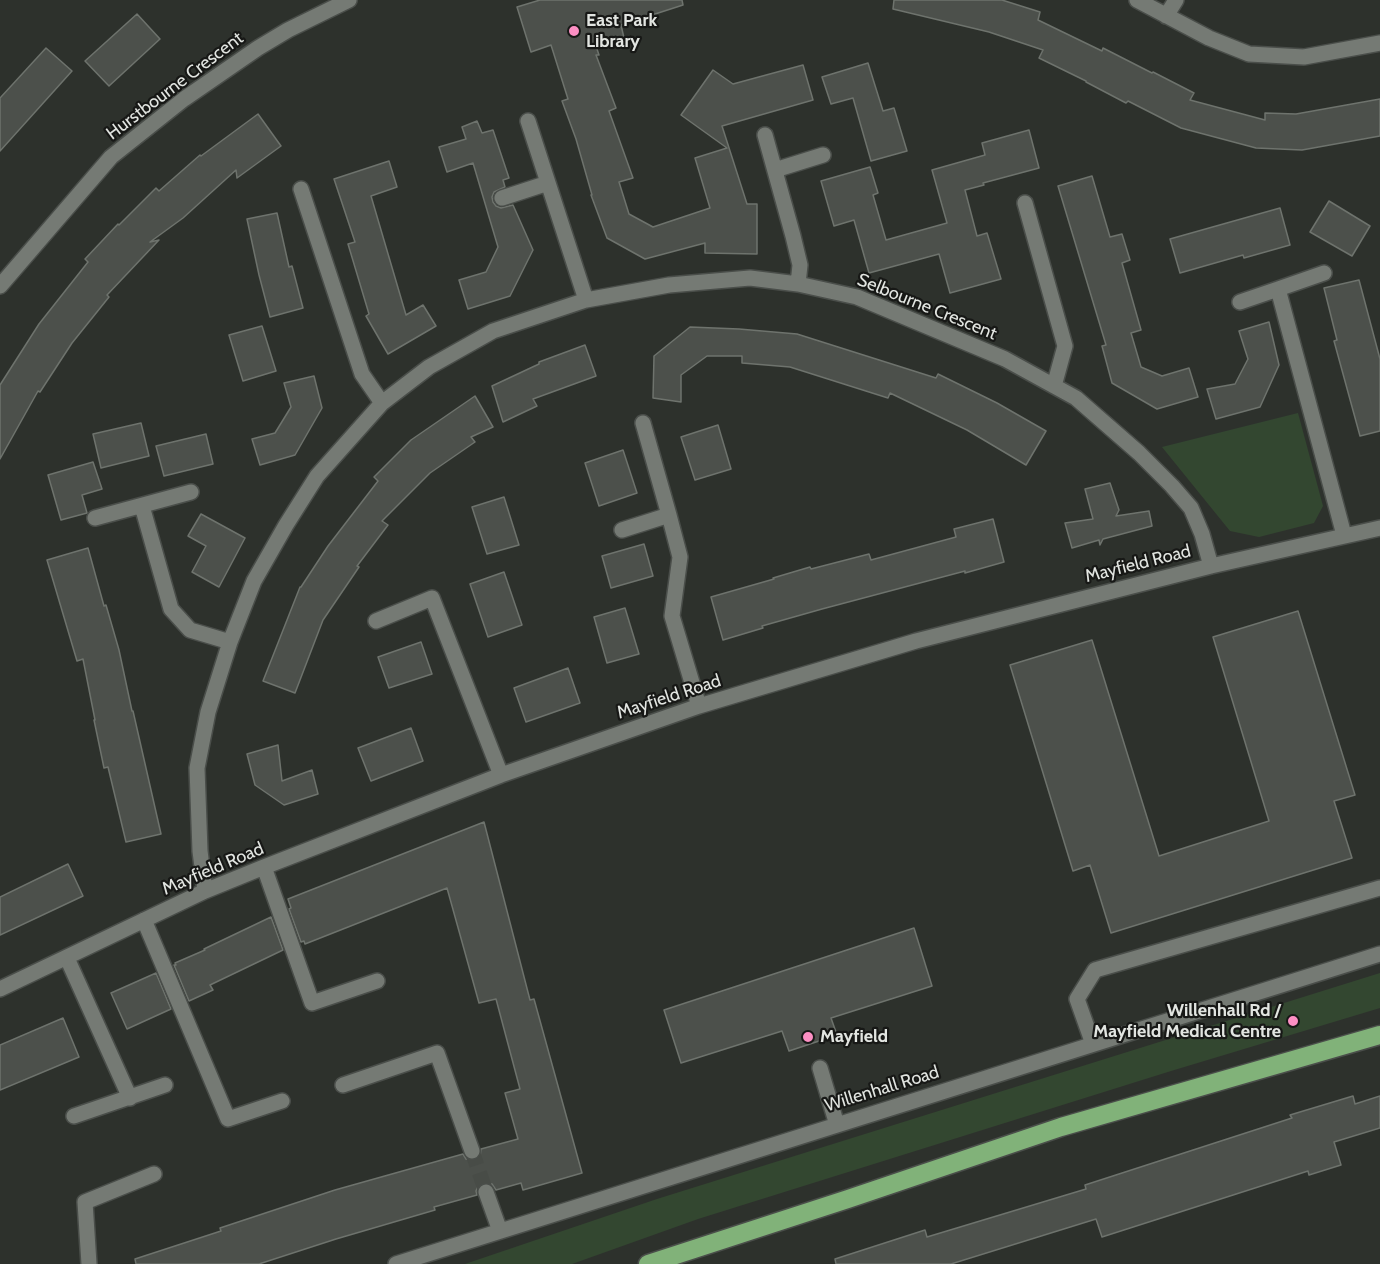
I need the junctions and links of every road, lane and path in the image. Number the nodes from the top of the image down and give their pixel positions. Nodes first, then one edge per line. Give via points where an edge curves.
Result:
1 (349, 0) edge
2 (1137, 0) edge
3 (1176, 0) edge
4 (1166, 16) junction
5 (1380, 43) edge
6 (528, 121) dead end
7 (765, 135) dead end
8 (823, 155) dead end
9 (775, 170) junction
10 (548, 183) junction
11 (301, 189) dead end
12 (502, 198) dead end
13 (1025, 203) dead end
14 (1323, 273) dead end
15 (798, 284) junction
16 (0, 286) edge
17 (1278, 289) junction
18 (586, 300) junction
19 (1240, 302) dead end
20 (1054, 386) junction
21 (382, 403) junction
22 (643, 423) dead end
23 (191, 492) dead end
24 (142, 506) junction
25 (669, 515) junction
26 (95, 518) dead end
27 (1380, 528) edge
28 (622, 530) dead end
29 (1344, 535) junction
30 (1211, 566) junction
31 (376, 621) dead end
32 (230, 642) junction
33 (699, 706) junction
34 (501, 775) junction
35 (264, 867) junction
36 (1380, 888) edge
37 (205, 891) junction
38 (144, 920) junction
39 (1380, 954) edge
40 (67, 958) junction
41 (377, 981) dead end
42 (0, 989) edge
43 (1380, 1035) edge
44 (1093, 1044) junction
45 (820, 1068) dead end
46 (343, 1084) dead end
47 (165, 1085) dead end
48 (130, 1098) junction
49 (282, 1101) dead end
50 (74, 1116) dead end
51 (837, 1125) junction
52 (472, 1151) tunnel mouth
53 (154, 1174) dead end
54 (486, 1192) tunnel mouth
55 (500, 1231) junction
56 (89, 1264) edge
57 (396, 1264) edge
58 (648, 1264) edge

1 - 16 street, Hurstbourne Crescent via 258,48 184,99 111,158
2 - 4 street
3 - 4 street
4 - 5 street via 1249,54 1304,57
6 - 10 street
7 - 9 street
8 - 9 street
9 - 15 street via 800,265
10 - 12 street
10 - 18 street
11 - 21 street via 362,374
13 - 20 street via 1065,346
14 - 17 street
15 - 18 street, Selbourne Crescent via 750,278 669,285
15 - 20 street, Selbourne Crescent via 857,297 1005,359
17 - 19 street
17 - 29 street
18 - 21 street, Selbourne Crescent via 493,331 429,367
20 - 30 street, Selbourne Crescent via 1076,398 1172,486 1191,508
21 - 32 street, Selbourne Crescent via 317,476 254,581
22 - 25 street
23 - 24 street
24 - 26 street
24 - 32 street via 171,609 190,630
25 - 28 street
25 - 33 street via 680,557 672,616
27 - 29 street, Mayfield Road
29 - 30 street, Mayfield Road
30 - 33 street, Mayfield Road via 916,641
31 - 34 street via 432,598
32 - 37 street, Selbourne Crescent via 208,712 197,768
33 - 34 street, Mayfield Road
34 - 35 street, Mayfield Road
35 - 37 street, Mayfield Road
35 - 41 street via 312,1003
36 - 44 street via 1095,970 1077,999
37 - 38 street, Mayfield Road
38 - 40 street, Mayfield Road
38 - 49 street via 228,1119
39 - 44 street, Willenhall Road
40 - 42 street, Mayfield Road
40 - 48 street
43 - 58 highway via 1061,1127
44 - 51 street, Willenhall Road
45 - 51 street
46 - 52 street via 437,1053
47 - 48 street
48 - 50 street
51 - 55 street, Willenhall Road
53 - 56 street via 85,1202
54 - 55 street
55 - 57 street, Willenhall Road

